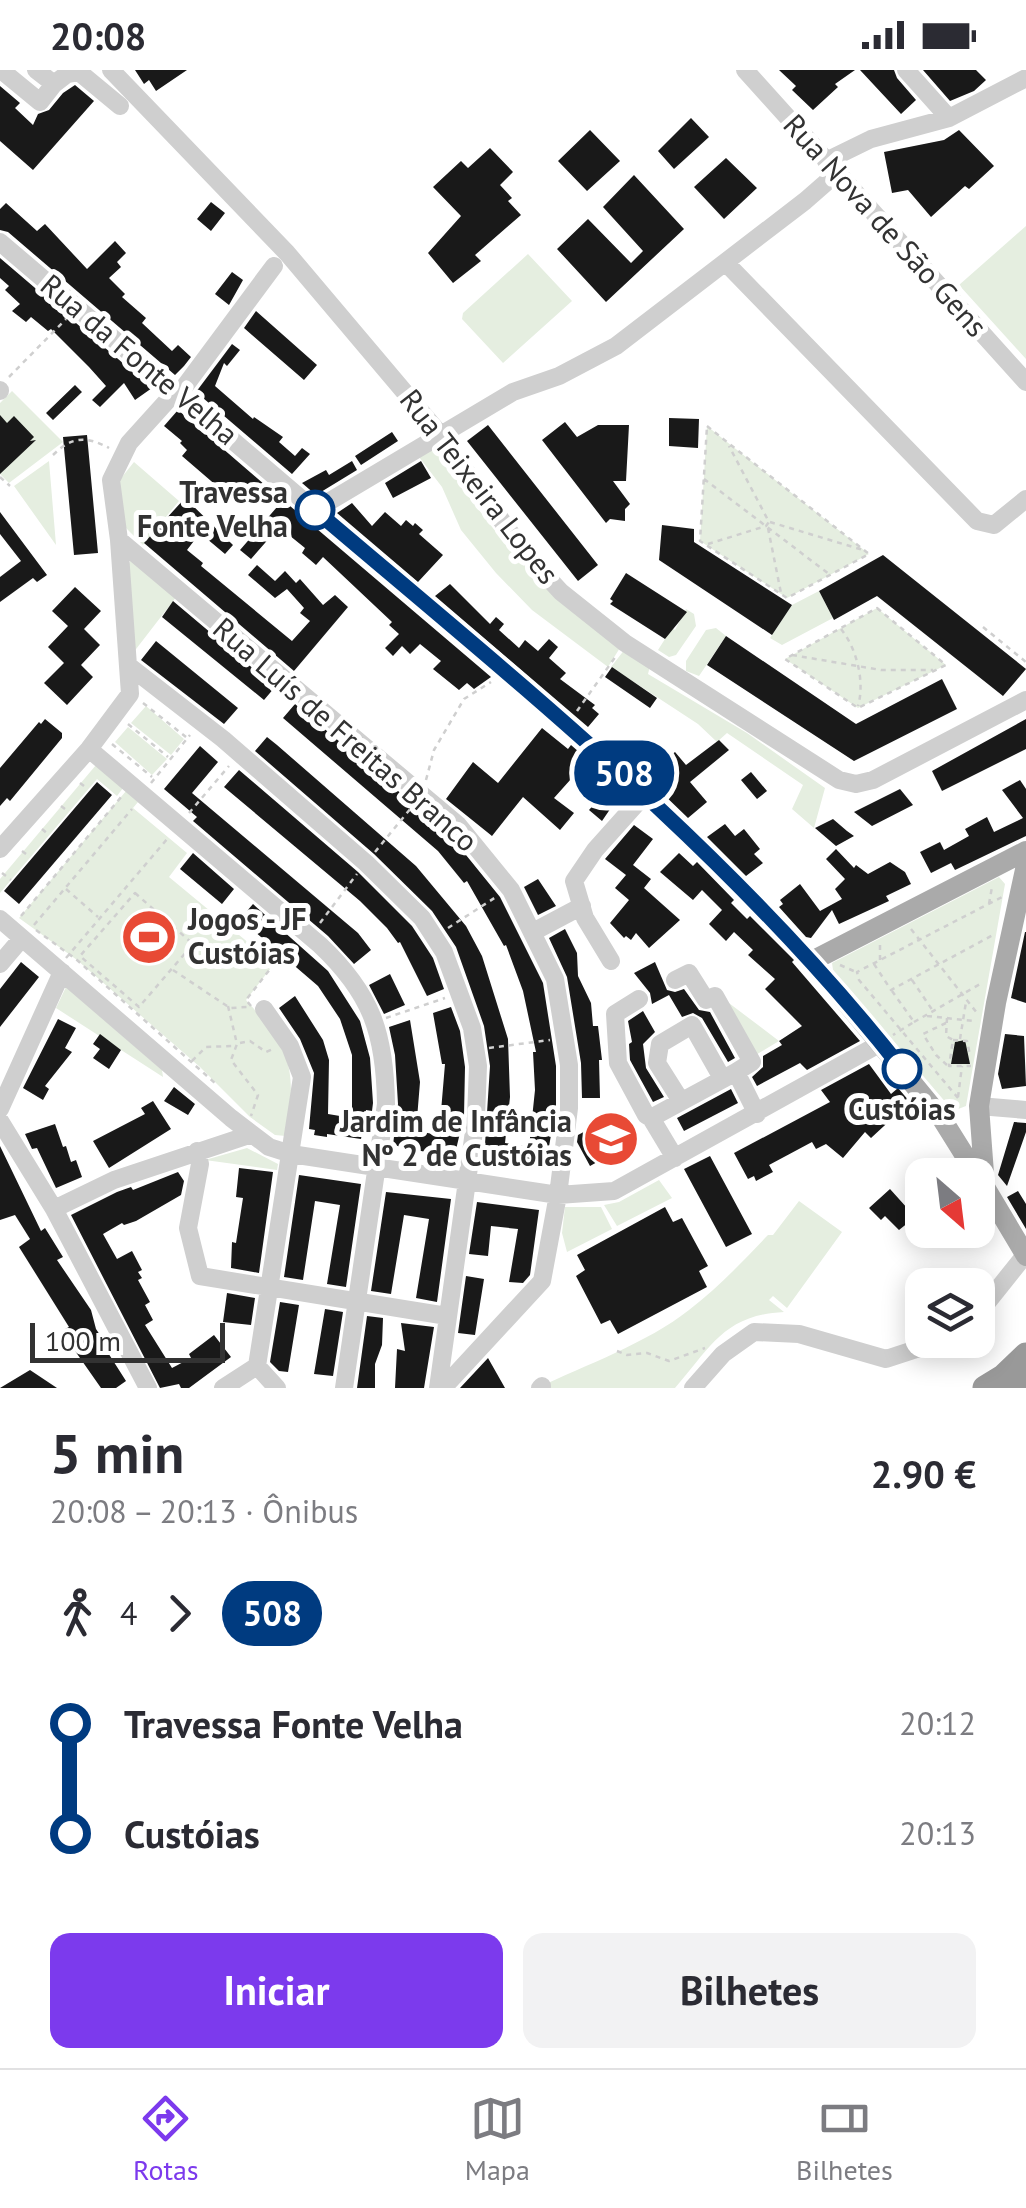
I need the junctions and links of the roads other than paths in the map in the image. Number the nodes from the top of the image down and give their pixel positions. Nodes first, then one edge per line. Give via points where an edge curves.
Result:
1 (1, 70) edge
2 (36, 70) edge
3 (111, 70) edge
4 (745, 70) edge
5 (906, 70) edge
6 (1026, 78) edge
7 (54, 84) junction
8 (120, 106) dead end
9 (949, 118) junction
10 (832, 167) junction
11 (0, 242) edge
12 (726, 263) junction
13 (274, 266) dead end
14 (1026, 382) edge
15 (178, 392) junction
16 (439, 434) junction
17 (1026, 498) edge
18 (315, 510) junction
19 (119, 540) junction
20 (129, 666) junction
21 (1026, 700) edge
22 (88, 749) junction
23 (646, 793) junction
24 (0, 849) edge
25 (1026, 851) edge
26 (1004, 862) junction
27 (1025, 869) edge
28 (582, 906) junction
29 (0, 918) edge
30 (533, 932) junction
31 (22, 938) junction
32 (611, 961) dead end
33 (822, 962) junction
34 (0, 964) edge
35 (62, 972) junction
36 (675, 980) dead end
37 (639, 999) dead end
38 (258, 1007) road end
39 (886, 1040) junction
40 (729, 1075) junction
41 (680, 1101) junction
42 (979, 1106) junction
43 (0, 1109) edge
44 (1026, 1110) edge
45 (757, 1114) junction
46 (651, 1118) junction
47 (942, 1120) junction
48 (0, 1121) edge
49 (253, 1125) junction
50 (197, 1151) junction
51 (291, 1154) junction
52 (675, 1158) junction
53 (966, 1158) edge
54 (980, 1158) edge
55 (378, 1168) junction
56 (467, 1182) junction
57 (558, 1195) junction
58 (995, 1204) edge
59 (54, 1209) junction
60 (1026, 1256) edge
61 (268, 1288) junction
62 (995, 1293) edge
63 (358, 1302) junction
64 (447, 1316) junction
65 (905, 1354) edge
66 (1026, 1354) edge
67 (256, 1366) junction
68 (1026, 1380) edge
69 (148, 1388) edge
70 (223, 1388) edge
71 (277, 1388) edge
72 (344, 1388) edge
73 (441, 1388) edge
74 (693, 1388) edge
75 (985, 1388) edge
76 (1018, 1388) edge

1 - 7 street via 40,102
2 - 7 street
3 - 16 street, Rua Teixeira Lopes via 287,252
4 - 10 street, Rua Nova de São Gens
5 - 9 street
6 - 9 street
7 - 8 street via 79,72
9 - 10 street via 871,139
10 - 12 street
10 - 14 street, Rua Nova de São Gens
11 - 15 street, Rua da Fonte Velha
12 - 16 street via 615,346
12 - 17 street via 977,521 994,525
13 - 15 street
15 - 18 street, Rua da Fonte Velha
15 - 19 street via 128,444 111,480
16 - 18 street
16 - 21 street, Rua Teixeira Lopes via 561,592 626,642 839,780 873,780
18 - 23 street, Rua da Fonte Velha
19 - 20 street
19 - 30 street, Rua Luís de Freitas Branco via 458,825 509,888
20 - 22 street via 130,694
20 - 56 street via 240,753 422,918 444,952 476,1049
22 - 24 street
22 - 55 street via 175,832 347,970 376,1022 386,1074
23 - 28 street via 574,881
23 - 33 street, Rua da Fonte Velha
25 - 26 main road
26 - 27 main road
26 - 33 main road
27 - 42 main road
28 - 30 street
28 - 32 street
29 - 31 street
30 - 57 street, Rua Luís de Freitas Branco via 555,979 567,1040 569,1108
31 - 34 street
31 - 35 street
33 - 39 main road
35 - 43 street
35 - 49 street
36 - 40 street via 689,973 706,1000 714,996 752,1062
37 - 46 street via 615,1014 618,1063
38 - 51 street via 290,1046 302,1077
39 - 45 street
39 - 47 main road
40 - 41 street
40 - 41 street via 692,1025 660,1044 658,1063
40 - 45 street
41 - 46 street
42 - 44 street
42 - 47 main road via 963,1124
42 - 54 main road
45 - 52 street
46 - 52 street
47 - 53 main road
48 - 59 street
49 - 50 street
49 - 51 street via 269,1147
50 - 59 street
50 - 61 street via 188,1228 200,1276
51 - 55 street
51 - 61 street
52 - 57 street via 614,1191
55 - 56 street
55 - 63 street
56 - 57 street
56 - 64 street
57 - 73 street, Rua Luís de Freitas Branco via 542,1281
58 - 60 main road
59 - 69 street
60 - 62 street
61 - 63 street
61 - 67 street
63 - 64 street
63 - 72 street
64 - 73 street
65 - 74 street via 886,1359 799,1334 754,1332
66 - 75 highway
67 - 70 street
67 - 71 street
68 - 76 highway

